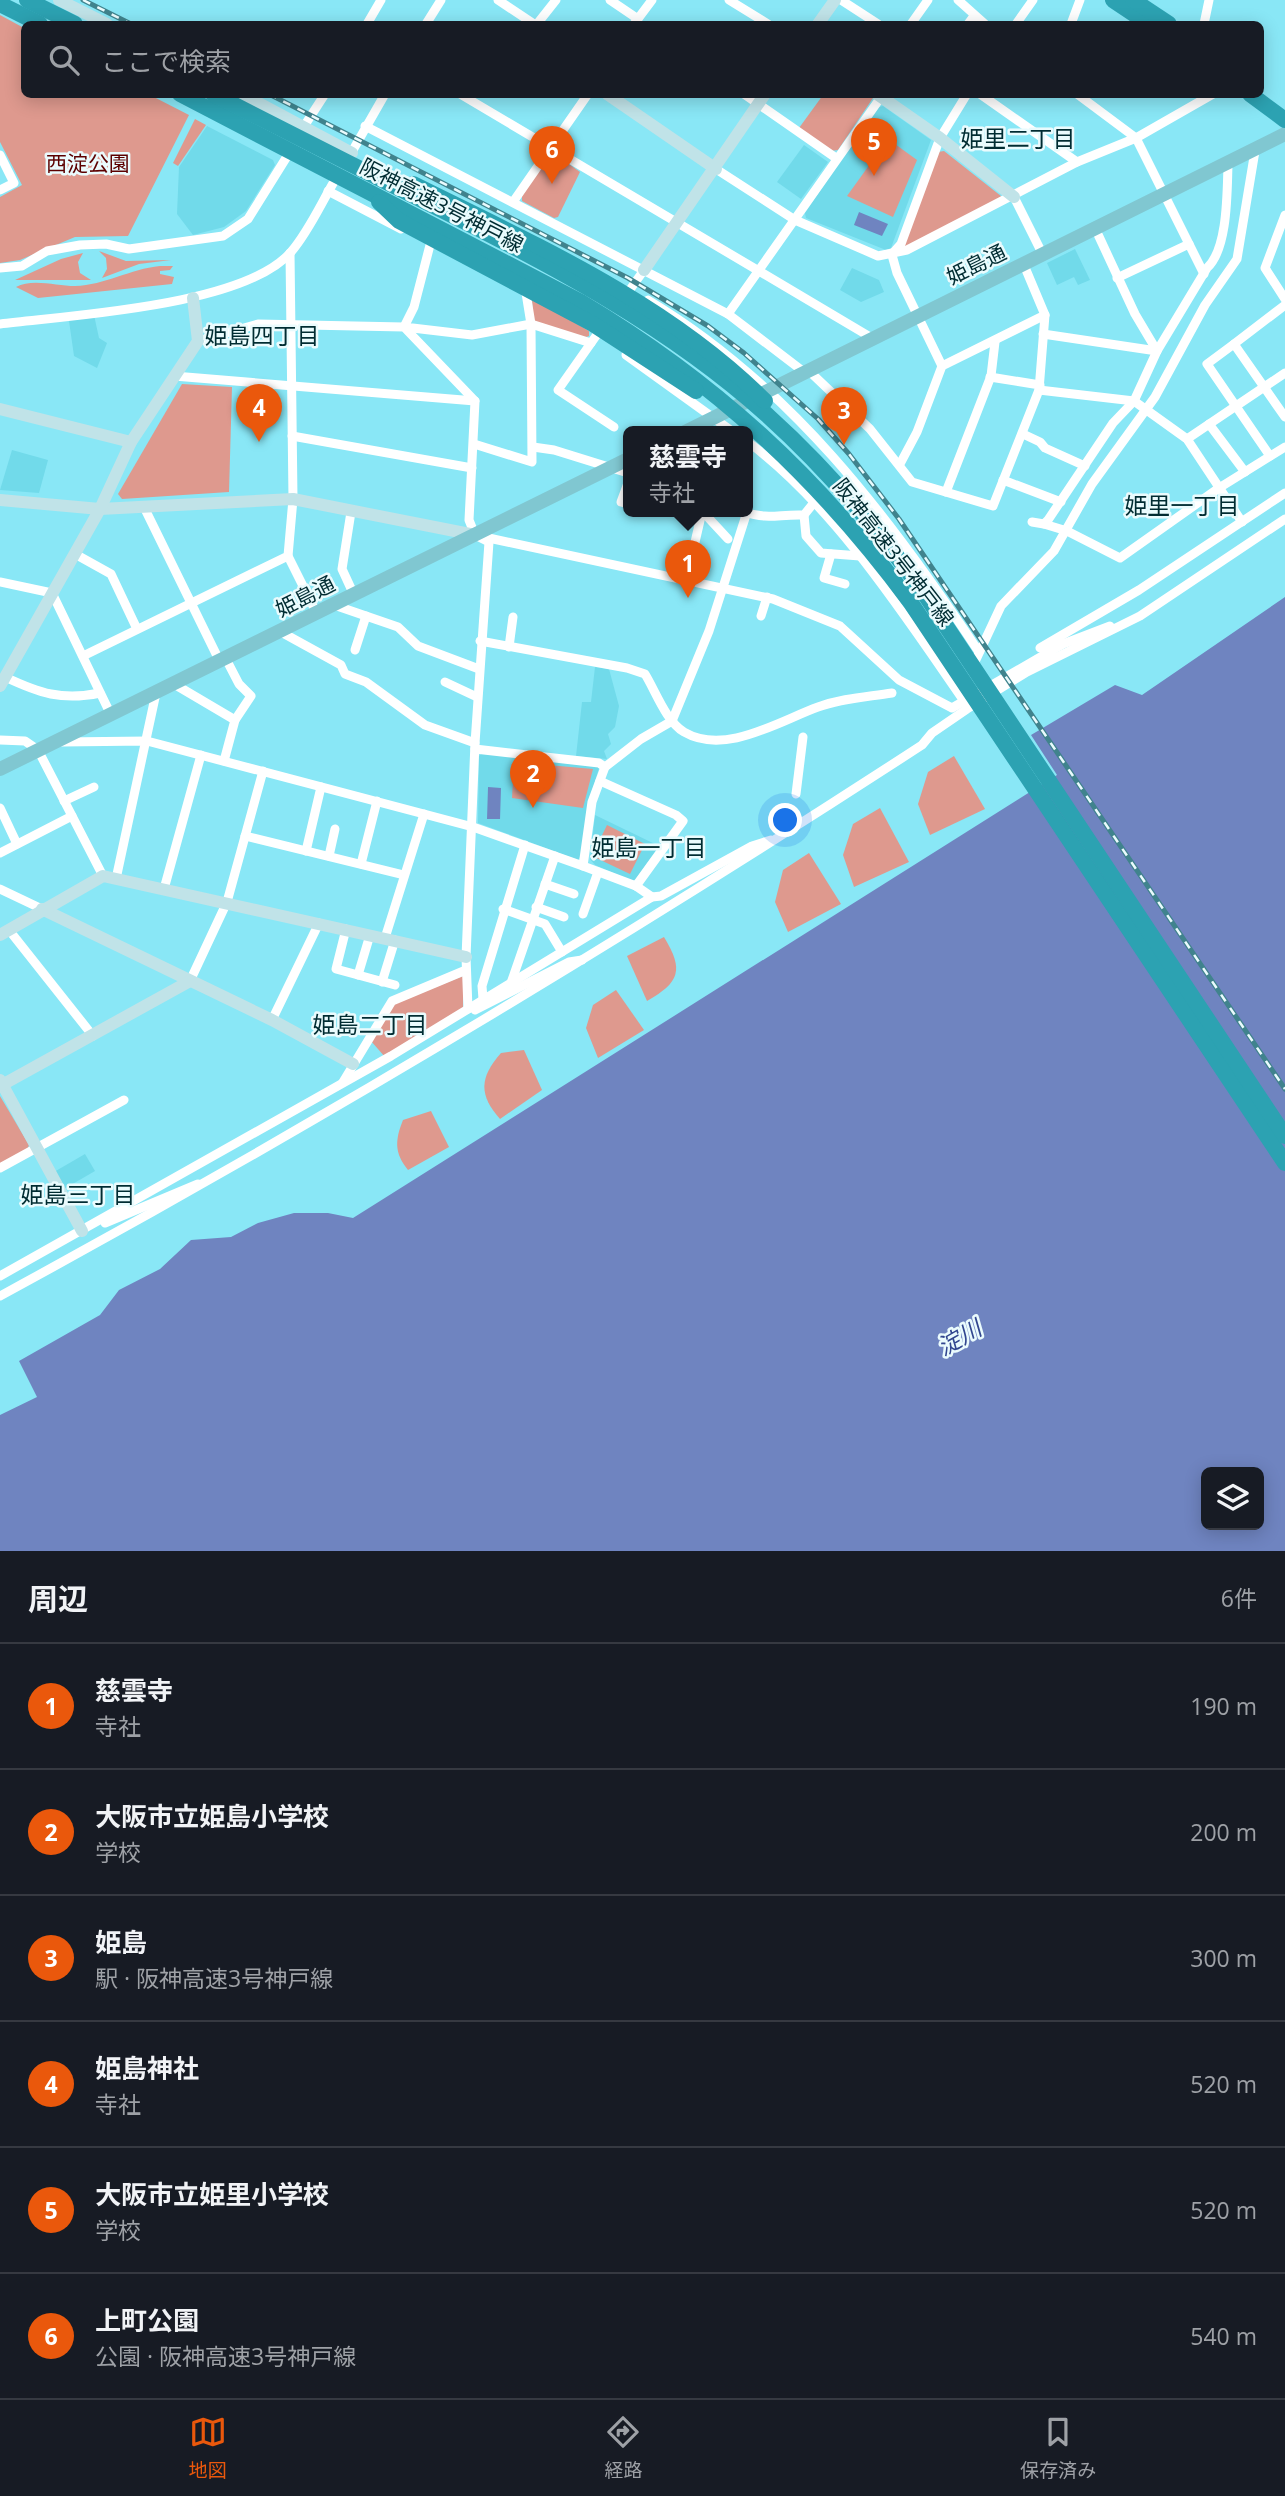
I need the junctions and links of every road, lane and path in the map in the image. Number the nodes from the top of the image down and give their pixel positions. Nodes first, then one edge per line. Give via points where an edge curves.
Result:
1 (26, 0) edge
2 (59, 0) edge
3 (380, 0) edge
4 (441, 0) edge
5 (498, 0) edge
6 (556, 0) edge
7 (610, 0) edge
8 (652, 0) edge
9 (729, 0) edge
10 (835, 0) edge
11 (841, 0) edge
12 (928, 0) edge
13 (958, 0) edge
14 (1034, 0) edge
15 (1080, 0) edge
16 (1113, 0) edge
17 (1133, 0) edge
18 (1209, 0) edge
19 (0, 4) edge
20 (974, 16) junction
21 (34, 21) edge
22 (69, 21) edge
23 (101, 21) edge
24 (369, 21) edge
25 (428, 21) edge
26 (530, 21) edge
27 (538, 21) edge
28 (635, 21) edge
29 (637, 21) edge
30 (760, 21) edge
31 (820, 21) edge
32 (873, 21) edge
33 (913, 21) edge
34 (970, 21) edge
35 (981, 21) edge
36 (1018, 21) edge
37 (1072, 21) edge
38 (1144, 21) edge
39 (1164, 21) edge
40 (1205, 21) edge
41 (1264, 91) edge
42 (188, 98) edge
43 (221, 98) edge
44 (249, 98) edge
45 (323, 98) edge
46 (382, 98) edge
47 (467, 98) edge
48 (585, 98) edge
49 (613, 98) edge
50 (878, 98) edge
51 (882, 98) edge
52 (965, 98) edge
53 (986, 98) edge
54 (1082, 98) edge
55 (1206, 98) edge
56 (1255, 98) edge
57 (762, 100) edge
58 (1285, 106) edge
59 (1285, 120) edge
60 (365, 126) junction
61 (306, 129) junction
62 (1285, 134) edge
63 (940, 138) junction
64 (1136, 138) junction
65 (550, 146) junction
66 (1255, 151) junction
67 (349, 152) junction
68 (0, 155) edge
69 (836, 158) junction
70 (1077, 162) junction
71 (1228, 164) junction
72 (716, 169) junction
73 (0, 190) edge
74 (328, 191) junction
75 (1165, 194) junction
76 (1014, 197) junction
77 (513, 202) junction
78 (1285, 215) edge
79 (795, 220) junction
80 (678, 222) junction
81 (1095, 228) junction
82 (1283, 232) edge
83 (1189, 244) junction
84 (430, 245) junction
85 (290, 253) junction
86 (892, 255) junction
87 (1043, 255) junction
88 (1024, 265) junction
89 (0, 268) edge
90 (644, 270) junction
91 (759, 271) junction
92 (1203, 274) junction
93 (1117, 278) junction
94 (630, 289) junction
95 (526, 293) junction
96 (193, 298) junction
97 (1285, 299) edge
98 (1285, 305) edge
99 (728, 314) junction
100 (1045, 315) junction
101 (918, 316) junction
102 (0, 324) edge
103 (531, 324) junction
104 (291, 326) junction
105 (404, 327) junction
106 (1042, 334) junction
107 (872, 338) junction
108 (594, 339) junction
109 (198, 341) junction
110 (995, 341) junction
111 (1234, 344) junction
112 (1157, 351) junction
113 (942, 366) junction
114 (806, 371) junction
115 (1285, 373) edge
116 (174, 376) junction
117 (990, 377) junction
118 (1265, 387) junction
119 (292, 388) junction
120 (1040, 388) junction
121 (770, 389) junction
122 (475, 401) junction
123 (1134, 401) junction
124 (1235, 406) junction
125 (0, 409) edge
126 (1146, 410) junction
127 (1285, 417) edge
128 (714, 418) junction
129 (1209, 424) junction
130 (697, 426) edge
131 (725, 426) edge
132 (744, 426) edge
133 (752, 426) edge
134 (614, 427) dead end
135 (753, 427) edge
136 (753, 432) edge
137 (1023, 434) junction
138 (292, 436) junction
139 (1187, 439) junction
140 (131, 442) junction
141 (474, 444) junction
142 (533, 447) junction
143 (1285, 447) edge
144 (753, 453) edge
145 (1270, 456) junction
146 (791, 460) junction
147 (836, 460) junction
148 (623, 461) edge
149 (900, 464) junction
150 (1085, 466) junction
151 (611, 467) junction
152 (472, 468) junction
153 (623, 471) edge
154 (1245, 472) junction
155 (1003, 480) junction
156 (1219, 488) junction
157 (946, 492) junction
158 (1285, 493) edge
159 (293, 499) junction
160 (0, 500) edge
161 (1061, 502) junction
162 (815, 503) junction
163 (144, 507) junction
164 (100, 509) junction
165 (351, 512) junction
166 (753, 515) edge
167 (804, 515) junction
168 (702, 517) edge
169 (708, 517) edge
170 (745, 517) edge
171 (1285, 519) edge
172 (1032, 522) dead end
173 (1242, 522) junction
174 (1044, 524) junction
175 (1067, 531) junction
176 (475, 535) junction
177 (728, 539) dead end
178 (75, 554) junction
179 (831, 554) junction
180 (896, 554) junction
181 (692, 555) dead end
182 (288, 556) junction
183 (858, 556) junction
184 (917, 558) junction
185 (0, 582) edge
186 (845, 584) dead end
187 (723, 586) junction
188 (52, 593) junction
189 (354, 595) junction
190 (767, 597) junction
191 (191, 602) junction
192 (334, 605) junction
193 (317, 614) junction
194 (366, 616) junction
195 (761, 616) dead end
196 (513, 617) dead end
197 (1140, 617) junction
198 (137, 629) junction
199 (281, 632) junction
200 (480, 641) junction
201 (509, 647) junction
202 (1040, 648) dead end
203 (355, 650) dead end
204 (979, 652) junction
205 (83, 656) junction
206 (223, 660) junction
207 (479, 669) junction
208 (3, 682) edge
209 (445, 682) dead end
210 (174, 684) junction
211 (100, 693) junction
212 (156, 693) junction
213 (892, 693) dead end
214 (477, 697) junction
215 (964, 701) junction
216 (111, 715) junction
217 (235, 720) junction
218 (672, 721) junction
219 (803, 737) dead end
220 (0, 740) edge
221 (147, 741) junction
222 (57, 742) junction
223 (475, 746) junction
224 (38, 750) junction
225 (201, 755) junction
226 (224, 761) junction
227 (605, 767) junction
228 (0, 769) edge
229 (262, 771) junction
230 (600, 781) junction
231 (94, 787) dead end
232 (320, 787) junction
233 (796, 794) dead end
234 (64, 801) junction
235 (377, 801) junction
236 (0, 808) edge
237 (424, 814) junction
238 (72, 817) junction
239 (472, 827) junction
240 (335, 829) dead end
241 (245, 836) junction
242 (779, 838) junction
243 (17, 844) junction
244 (525, 845) junction
245 (306, 851) junction
246 (0, 853) edge
247 (328, 856) junction
248 (555, 856) junction
249 (361, 864) junction
250 (583, 866) junction
251 (598, 872) junction
252 (404, 875) junction
253 (103, 876) junction
254 (116, 879) junction
255 (545, 884) junction
256 (636, 886) junction
257 (0, 889) edge
258 (164, 889) junction
259 (574, 894) dead end
260 (652, 897) junction
261 (227, 902) junction
262 (536, 907) junction
263 (42, 909) junction
264 (503, 909) junction
265 (583, 914) dead end
266 (564, 916) dead end
267 (532, 919) junction
268 (319, 923) junction
269 (346, 929) junction
270 (5, 932) edge
271 (370, 934) junction
272 (390, 939) junction
273 (562, 952) junction
274 (588, 959) junction
275 (466, 964) junction
276 (358, 975) junction
277 (190, 981) junction
278 (382, 982) junction
279 (511, 983) junction
280 (395, 985) dead end
281 (484, 999) junction
282 (468, 1009) junction
283 (272, 1020) junction
284 (93, 1036) junction
285 (353, 1064) junction
286 (1, 1083) edge
287 (342, 1084) junction
288 (124, 1100) dead end
289 (1285, 1136) edge
290 (37, 1148) junction
291 (1285, 1163) edge
292 (0, 1168) edge
293 (210, 1180) junction
294 (82, 1231) junction
295 (0, 1276) edge
296 (0, 1296) edge

1 - 22 highway
2 - 23 street
3 - 24 street
4 - 25 street
5 - 26 street
6 - 27 street
7 - 28 street
8 - 29 street
9 - 30 street
10 - 31 street
11 - 32 street
12 - 33 street
13 - 20 street
14 - 36 street
15 - 37 street
16 - 38 highway
17 - 39 highway
18 - 40 street
19 - 21 highway
20 - 34 street
20 - 35 street
41 - 58 highway
42 - 133 highway, 阪神高速3号神戸線 via 592,308 713,392
43 - 180 highway, 阪神高速3号神戸線 via 550,266 669,339 766,414 835,483
44 - 61 street
45 - 61 street
46 - 60 street
47 - 65 street
48 - 65 street
49 - 72 street
50 - 69 street
51 - 63 street
52 - 63 street
53 - 70 street
54 - 64 street
55 - 64 street
56 - 59 highway
57 - 69 street
57 - 72 street
60 - 67 street
60 - 77 street
61 - 67 street
61 - 89 street via 248,219 223,236 129,249 80,245
62 - 66 main road, 姫島通
63 - 76 street
63 - 86 street via 901,244
64 - 70 street
64 - 75 street
65 - 77 street
65 - 80 street
66 - 71 main road, 姫島通
66 - 126 street via 1237,259 1205,305
67 - 74 street
67 - 132 highway via 363,182 400,221 593,324
67 - 180 highway via 593,275 663,319 741,377 869,515
68 - 73 street via 14,183
69 - 79 street
70 - 76 street
71 - 75 main road, 姫島通
71 - 92 street via 1220,244
72 - 79 street
72 - 80 street
74 - 84 street
74 - 85 street
75 - 81 main road, 姫島通
75 - 83 street
76 - 86 street
76 - 87 street
77 - 90 street
78 - 82 street
79 - 86 street via 878,256
79 - 91 street
80 - 90 street
80 - 91 street
81 - 87 main road, 姫島通
81 - 93 street
82 - 97 street via 1265,268
83 - 92 street
83 - 93 street
84 - 95 street
84 - 105 street
85 - 96 street via 246,282
85 - 104 street
86 - 101 street
87 - 88 main road, 姫島通
88 - 100 street
88 - 101 main road, 姫島通
90 - 94 street
90 - 99 street
91 - 99 street
91 - 107 street
92 - 112 street
93 - 112 street
94 - 108 street
94 - 121 street via 712,342
95 - 103 street
95 - 108 street via 592,328
96 - 102 street
96 - 109 street
98 - 111 street
99 - 114 street
100 - 106 street
100 - 110 street
101 - 107 main road, 姫島通
101 - 113 street
103 - 105 street via 472,335
103 - 108 street
103 - 142 street
104 - 105 street
104 - 109 street via 258,324
104 - 119 street
105 - 122 street
106 - 112 street
106 - 120 street
107 - 114 main road, 姫島通
108 - 128 street
108 - 134 street via 558,390
109 - 116 street
110 - 113 street
110 - 117 street
111 - 118 street
111 - 124 street via 1207,364
112 - 123 street
113 - 149 street
114 - 121 main road, 姫島通
114 - 149 street via 870,429
115 - 118 street
116 - 119 street
116 - 140 street
117 - 120 street
117 - 157 street
118 - 124 street
118 - 127 street
119 - 122 street
119 - 138 street
120 - 123 street
120 - 137 street
121 - 128 main road, 姫島通
121 - 147 street
122 - 141 street
123 - 126 street
123 - 150 street via 1113,423
124 - 129 street
124 - 145 street
125 - 140 street
126 - 139 street
126 - 175 street via 1093,484
128 - 130 main road, 姫島通
128 - 131 street
129 - 139 street
129 - 154 street
135 - 146 highway, 阪神高速3号神戸線
136 - 146 highway
137 - 150 street
137 - 155 street
138 - 152 street
138 - 159 street
139 - 156 street
140 - 164 street
141 - 142 street via 532,462
141 - 152 street
142 - 151 street
143 - 145 street
144 - 162 street
145 - 154 street
146 - 291 highway, 阪神高速3号神戸線 via 852,526 911,603
147 - 162 street
147 - 184 street
148 - 151 main road, 姫島通
149 - 157 street via 912,482
150 - 161 street
151 - 153 street
151 - 176 main road, 姫島通
152 - 176 street via 469,520
154 - 156 street
155 - 157 street via 993,506
155 - 161 street
156 - 173 street
156 - 175 street via 1121,558
158 - 173 street
159 - 163 street
159 - 165 street
159 - 182 street
160 - 164 street
161 - 174 street
162 - 167 street
162 - 183 street
163 - 164 street
163 - 191 street
164 - 178 street
165 - 176 street
165 - 189 street via 342,569
166 - 167 street via 771,520
167 - 179 street via 809,543 821,553
168 - 181 street
169 - 177 street
170 - 187 street
171 - 197 street
172 - 174 street
173 - 202 street
174 - 175 street
175 - 204 street via 1001,606
176 - 187 street
176 - 189 main road, 姫島通
176 - 200 street via 489,542
178 - 188 street
178 - 198 street via 111,574
179 - 183 street
179 - 186 street via 824,578
180 - 289 highway, 阪神高速3号神戸線
182 - 191 street
182 - 193 street
183 - 184 street
183 - 215 street
184 - 204 street
185 - 188 street
187 - 190 street
187 - 218 street via 687,692
188 - 205 street
188 - 208 street
189 - 192 main road, 姫島通
190 - 195 street
190 - 215 street via 839,626 899,680 952,708
191 - 198 street
191 - 206 street
192 - 193 main road, 姫島通
192 - 194 street
193 - 199 main road, 姫島通
194 - 203 street
194 - 207 street via 398,627 418,646
196 - 201 street
197 - 215 street via 1062,644
197 - 242 street via 1027,672 979,701 932,733 922,746
198 - 205 street
199 - 206 main road, 姫島通
199 - 223 street via 341,665 345,674 365,681 425,725
200 - 201 street
200 - 207 street
201 - 218 street via 645,674
204 - 215 street via 966,680
205 - 211 street
206 - 210 main road, 姫島通
206 - 217 street via 251,695
207 - 214 street
208 - 211 street via 43,695
209 - 214 street
210 - 212 main road, 姫島通
210 - 217 street
211 - 216 street
212 - 216 main road, 姫島通
212 - 221 street
213 - 218 street via 853,697 730,738 698,738
214 - 223 street
216 - 222 main road, 姫島通
217 - 226 street
218 - 227 street via 640,738
219 - 233 street
220 - 224 street via 25,741
221 - 222 street
221 - 225 street
221 - 254 street
222 - 224 main road, 姫島通
223 - 227 street
223 - 239 street
224 - 228 main road, 姫島通
224 - 234 street
225 - 226 street
225 - 258 street
226 - 229 street
227 - 230 street
229 - 232 street
229 - 241 street
230 - 250 street via 592,802
230 - 256 street via 683,821
231 - 234 street
232 - 235 street
232 - 245 street
234 - 238 street
235 - 237 street
235 - 249 street
236 - 243 street
237 - 239 street
237 - 252 street
238 - 243 street
238 - 253 street
239 - 244 street
239 - 275 street
240 - 247 street
241 - 245 street
241 - 261 street
242 - 260 street via 752,846
242 - 274 street
243 - 246 street
244 - 248 street
244 - 264 street
245 - 247 street
247 - 249 street
248 - 250 street
248 - 255 street
249 - 252 street
250 - 251 street
251 - 256 street
251 - 265 street
252 - 272 street
253 - 254 street
253 - 263 street
254 - 258 street
255 - 259 street
255 - 262 street
256 - 260 street
257 - 263 street
258 - 261 street
260 - 273 street
261 - 268 street
261 - 277 street
262 - 266 street
262 - 267 street
263 - 270 street
263 - 277 street
264 - 267 street
264 - 281 street via 482,986
267 - 273 street via 545,924
267 - 279 street
268 - 269 street
268 - 283 street
269 - 271 street
269 - 276 street via 336,969
270 - 284 street
271 - 272 street
271 - 276 street
272 - 275 street
272 - 278 street
273 - 279 street
274 - 282 street via 569,962 484,1006
274 - 293 street
275 - 282 street
275 - 285 street via 392,1001
276 - 278 street
277 - 283 street
277 - 284 street
278 - 280 street
279 - 281 street
281 - 282 street
282 - 287 street
283 - 285 street
284 - 286 street
285 - 287 street
286 - 290 street
287 - 294 street
288 - 290 street
290 - 292 street
290 - 294 street
293 - 294 street
293 - 296 street
294 - 295 street

